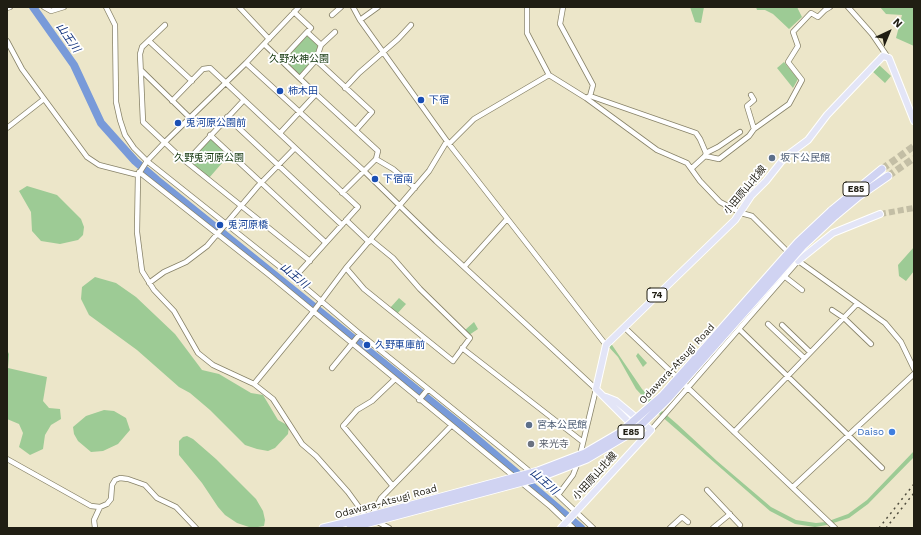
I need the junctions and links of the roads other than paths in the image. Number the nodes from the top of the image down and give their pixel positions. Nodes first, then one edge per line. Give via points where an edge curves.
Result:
1 (44, 7) edge
2 (64, 7) edge
3 (106, 7) edge
4 (299, 7) edge
5 (341, 7) edge
6 (353, 7) edge
7 (378, 7) edge
8 (527, 7) edge
9 (563, 7) edge
10 (830, 7) edge
11 (848, 7) edge
12 (242, 8) edge
13 (294, 12) junction
14 (332, 15) dead end
15 (360, 20) junction
16 (411, 24) dead end
17 (165, 25) dead end
18 (307, 32) junction
19 (335, 32) dead end
20 (269, 39) junction
21 (7, 41) edge
22 (149, 41) junction
23 (264, 44) junction
24 (321, 45) junction
25 (384, 52) junction
26 (887, 56) junction
27 (281, 60) junction
28 (316, 60) junction
29 (246, 64) junction
30 (142, 71) junction
31 (549, 75) junction
32 (300, 78) junction
33 (192, 81) junction
34 (226, 83) junction
35 (345, 88) junction
36 (316, 94) junction
37 (751, 94) dead end
38 (588, 97) junction
39 (44, 99) junction
40 (244, 100) junction
41 (172, 101) junction
42 (300, 111) junction
43 (189, 117) junction
44 (227, 117) junction
45 (914, 122) edge
46 (7, 128) edge
47 (754, 129) junction
48 (356, 130) junction
49 (740, 132) dead end
50 (280, 133) junction
51 (210, 136) junction
52 (165, 142) junction
53 (448, 143) junction
54 (295, 148) junction
55 (705, 154) junction
56 (376, 159) junction
57 (147, 161) junction
58 (187, 161) junction
59 (278, 165) junction
60 (692, 168) junction
61 (882, 169) tunnel mouth
62 (364, 171) junction
63 (139, 172) junction
64 (888, 176) tunnel mouth
65 (261, 183) junction
66 (415, 188) junction
67 (342, 193) junction
68 (242, 204) junction
69 (401, 206) junction
70 (741, 213) junction
71 (833, 213) junction
72 (880, 214) tunnel mouth
73 (507, 219) junction
74 (346, 220) junction
75 (227, 224) junction
76 (342, 225) junction
77 (218, 235) junction
78 (370, 241) junction
79 (325, 242) junction
80 (310, 261) junction
81 (798, 261) junction
82 (464, 267) junction
83 (346, 268) junction
84 (784, 276) junction
85 (294, 278) junction
86 (149, 283) junction
87 (802, 290) dead end
88 (320, 301) junction
89 (857, 304) junction
90 (832, 310) dead end
91 (313, 312) junction
92 (844, 318) junction
93 (768, 324) dead end
94 (782, 325) dead end
95 (624, 327) junction
96 (739, 329) junction
97 (360, 334) junction
98 (352, 344) junction
99 (871, 344) dead end
100 (606, 345) junction
101 (462, 348) junction
102 (810, 352) junction
103 (804, 358) junction
104 (332, 368) dead end
105 (914, 368) edge
106 (914, 374) edge
107 (788, 375) junction
108 (394, 380) junction
109 (254, 384) junction
110 (687, 388) junction
111 (428, 389) junction
112 (596, 389) junction
113 (606, 397) junction
114 (419, 400) junction
115 (451, 426) junction
116 (651, 430) junction
117 (734, 432) junction
118 (848, 434) junction
119 (644, 437) junction
120 (583, 442) junction
121 (7, 459) edge
122 (882, 468) dead end
123 (392, 485) junction
124 (793, 487) junction
125 (707, 490) dead end
126 (558, 494) junction
127 (100, 507) junction
128 (574, 514) junction
129 (730, 514) junction
130 (370, 520) junction
131 (566, 522) junction
132 (688, 522) dead end
133 (740, 525) dead end
134 (349, 526) edge
135 (95, 528) edge
136 (196, 528) edge
137 (323, 528) edge
138 (389, 528) edge
139 (561, 528) edge
140 (573, 528) edge
141 (593, 528) edge
142 (670, 528) edge
143 (713, 528) edge
144 (835, 528) edge

1 - 2 street via 51,11
3 - 57 street via 115,26 116,102 120,120 130,142
4 - 13 street
5 - 14 street
6 - 15 street
7 - 15 street
8 - 31 street via 527,33
9 - 38 street via 560,24 593,85
10 - 47 street via 818,17 811,13 793,32 798,46 788,62 802,80 789,104
11 - 26 street
12 - 20 street
13 - 18 street via 312,28
13 - 20 street
15 - 25 street
16 - 25 street
17 - 22 street
18 - 24 street
18 - 27 street
19 - 24 street
20 - 23 street
21 - 39 street via 22,69
22 - 30 street via 140,54
22 - 33 street
23 - 27 street
23 - 29 street
24 - 28 street
25 - 35 street via 358,73
25 - 53 street
26 - 45 main road
26 - 70 main road, 小田原山北線 / 74 via 883,56 832,110 808,140 785,157 751,196
27 - 32 street
28 - 32 street
28 - 35 street
29 - 34 street
29 - 42 street
30 - 41 street
30 - 52 street via 143,122
31 - 38 street
31 - 53 street via 474,119
32 - 36 street
33 - 34 street via 207,67
33 - 41 street
34 - 40 street
34 - 43 street
35 - 48 street via 372,112
36 - 42 street
36 - 48 street
37 - 47 street via 754,100 747,106
38 - 55 street via 696,133
38 - 60 street via 651,147 687,163
39 - 46 street
39 - 63 street via 93,162
40 - 44 street
40 - 50 street
41 - 43 street
42 - 50 street
42 - 62 street
43 - 52 street
44 - 51 street
44 - 59 street
47 - 55 street via 749,136 719,159
48 - 56 street via 378,151
49 - 55 street via 736,137
50 - 54 street
51 - 58 street
51 - 65 street
52 - 57 street
52 - 58 street
53 - 66 street
53 - 73 street
54 - 59 street
54 - 67 street
55 - 60 street
56 - 62 street
56 - 66 street via 393,169
57 - 63 street
57 - 75 street
58 - 68 street
59 - 65 street
59 - 76 street
60 - 70 street via 700,181 720,202
61 - 71 highway, Odawara-Atsugi Road / E85
62 - 67 street
62 - 69 street
63 - 77 street
63 - 86 street via 137,232 142,271
64 - 71 highway, Odawara-Atsugi Road / E85
65 - 68 street
65 - 79 street
66 - 69 street
67 - 74 street via 358,207
68 - 75 street
68 - 80 street
69 - 78 street
69 - 82 street
70 - 81 street via 752,216
70 - 95 main road, 小田原山北線 / 74
71 - 134 highway, Odawara-Atsugi Road / E85, bridge via 667,400 641,425 619,441 588,459 541,477
72 - 81 main road via 833,233
73 - 82 street
73 - 100 street
74 - 76 street
74 - 78 street
75 - 77 street
75 - 85 street
76 - 79 street
77 - 86 street via 186,262 164,272
77 - 91 street
78 - 83 street
78 - 101 street via 393,258 420,289 470,338
79 - 80 street
80 - 85 street
81 - 84 street
81 - 89 street
82 - 112 street
83 - 88 street
83 - 101 street via 364,289 453,361
84 - 87 street
84 - 96 street
85 - 88 street
86 - 109 street via 174,311 198,353 213,366
88 - 91 street
88 - 97 street
89 - 92 street
89 - 105 street via 894,332
90 - 92 street
91 - 98 street
91 - 109 street
92 - 99 street
92 - 102 street
93 - 103 street
94 - 102 street
95 - 100 main road, 小田原山北線 / 74
95 - 110 street
96 - 107 street
96 - 110 street
97 - 98 street
97 - 111 street
98 - 104 street
98 - 108 street
100 - 112 main road
101 - 120 street
102 - 103 street
103 - 107 street
106 - 118 street
107 - 117 street
107 - 118 street
108 - 114 street
108 - 123 street via 372,401 357,410 343,426
109 - 130 street via 273,398 302,444 316,456
110 - 116 street
110 - 117 street
111 - 114 street
111 - 126 street
112 - 113 main road
112 - 120 street
113 - 116 main road via 616,401
113 - 119 main road
114 - 115 street
115 - 123 street
115 - 131 street
116 - 119 main road, 小田原山北線
117 - 124 street
118 - 122 street
118 - 124 street
119 - 128 main road, 小田原山北線
120 - 126 street via 575,471
121 - 127 street via 91,506
123 - 130 street via 381,498
124 - 144 street
125 - 129 street
126 - 128 street
127 - 135 street via 94,520
127 - 136 street via 111,499 115,480 128,479 145,485 157,498 176,507
128 - 131 main road, 小田原山北線
128 - 141 street
129 - 133 street
129 - 143 street
130 - 138 street via 380,522
131 - 139 main road, 小田原山北線
131 - 140 street
132 - 142 street via 682,517
134 - 137 highway, Odawara-Atsugi Road / E85

